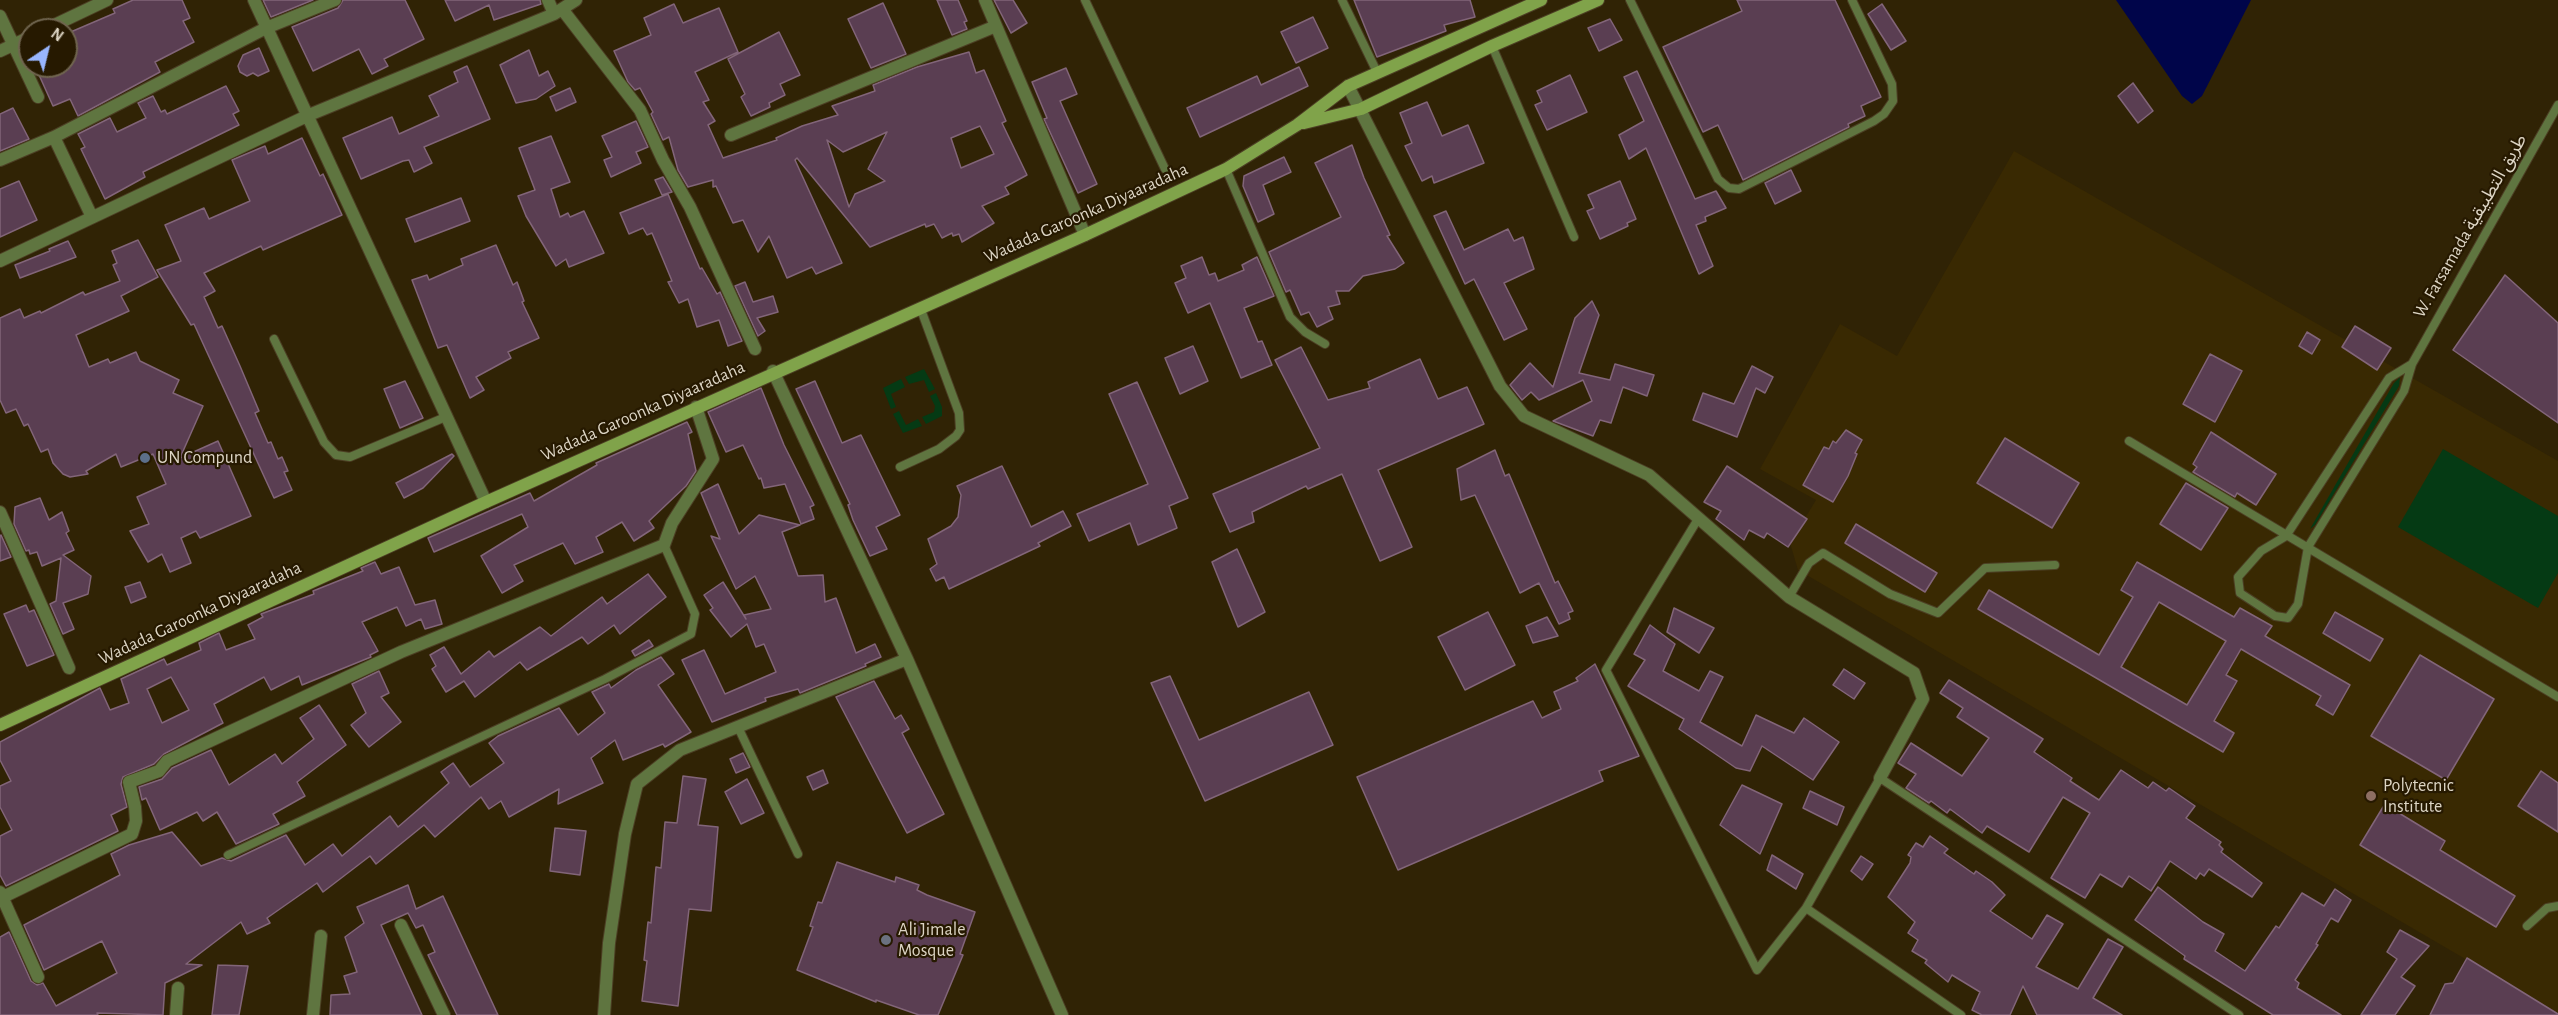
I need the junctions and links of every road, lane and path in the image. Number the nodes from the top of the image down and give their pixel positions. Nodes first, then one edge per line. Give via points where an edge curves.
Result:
1 (107, 0) edge
2 (254, 0) edge
3 (335, 0) edge
4 (548, 0) edge
5 (576, 0) edge
6 (985, 0) edge
7 (1085, 0) edge
8 (1342, 0) edge
9 (1541, 0) edge
10 (1598, 0) edge
11 (1630, 0) edge
12 (1852, 0) edge
13 (558, 11) junction
14 (0, 16) edge
15 (69, 18) edge
16 (996, 26) junction
17 (266, 28) junction
18 (18, 43) edge
19 (14, 45) junction
20 (1492, 46) junction
21 (0, 51) edge
22 (1377, 72) junction
23 (1348, 86) junction
24 (38, 97) dead end
25 (2558, 105) edge
26 (1361, 109) junction
27 (309, 115) junction
28 (1297, 124) junction
29 (731, 135) dead end
30 (54, 137) junction
31 (0, 160) edge
32 (1165, 169) dead end
33 (1226, 169) junction
34 (92, 217) junction
35 (1085, 235) junction
36 (1574, 237) dead end
37 (0, 261) edge
38 (920, 307) junction
39 (274, 339) dead end
40 (1325, 344) dead end
41 (755, 349) dead end
42 (2412, 364) junction
43 (773, 372) junction
44 (696, 407) junction
45 (448, 416) junction
46 (2129, 441) dead end
47 (900, 467) dead end
48 (486, 501) junction
49 (0, 512) edge
50 (1698, 519) junction
51 (2286, 536) junction
52 (664, 545) junction
53 (2308, 547) junction
54 (2055, 565) dead end
55 (1789, 597) junction
56 (908, 659) junction
57 (69, 668) dead end
58 (2558, 698) edge
59 (0, 725) edge
60 (738, 727) junction
61 (1880, 778) junction
62 (798, 854) dead end
63 (228, 855) dead end
64 (1, 894) edge
65 (2558, 906) edge
66 (1806, 908) junction
67 (401, 925) dead end
68 (2527, 926) dead end
69 (321, 936) dead end
70 (38, 977) dead end
71 (178, 988) dead end
72 (176, 1015) edge
73 (313, 1015) edge
74 (444, 1015) edge
75 (604, 1015) edge
76 (1062, 1015) edge
77 (1961, 1015) edge
78 (2239, 1015) edge

1 - 15 street
2 - 17 street
3 - 17 street
4 - 13 street
5 - 13 street
6 - 16 street
7 - 32 lane
8 - 22 lane
9 - 22 main road, Wadada Garoonka Diyaaradaha
10 - 20 main road, Wadada Garoonka Diyaaradaha
11 - 12 lane via 1718,179 1729,188 1739,189 1874,121 1893,101 1892,84
13 - 27 street
13 - 41 street via 640,110
14 - 19 street
16 - 29 street
16 - 35 street
17 - 27 street
17 - 30 street
18 - 19 street
19 - 21 street
19 - 24 street
20 - 26 main road, Wadada Garoonka Diyaaradaha
20 - 36 lane
22 - 23 main road, Wadada Garoonka Diyaaradaha
23 - 26 street
23 - 28 main road, Wadada Garoonka Diyaaradaha
25 - 42 lane, W. Farsamada طريق التطبيقية
26 - 28 main road, Wadada Garoonka Diyaaradaha
26 - 50 street via 1500,386 1524,416 1649,475
27 - 34 street
27 - 45 street
28 - 33 main road, Wadada Garoonka Diyaaradaha
30 - 31 street
30 - 34 street
33 - 35 main road, Wadada Garoonka Diyaaradaha
33 - 40 lane via 1290,317
34 - 37 street
35 - 38 main road, Wadada Garoonka Diyaaradaha
38 - 43 main road, Wadada Garoonka Diyaaradaha
38 - 47 lane via 959,413 960,430 939,449
39 - 45 lane via 324,442 336,454 350,457
42 - 51 lane, W. Farsamada طريق التطبيقية via 2389,378
42 - 53 lane, W. Farsamada طريق التطبيقية via 2404,391
43 - 44 main road, Wadada Garoonka Diyaaradaha
43 - 56 street
44 - 48 main road, Wadada Garoonka Diyaaradaha
44 - 52 street via 713,459 672,523
45 - 48 street
46 - 51 lane
48 - 59 main road, Wadada Garoonka Diyaaradaha
49 - 57 street
50 - 55 street
50 - 66 lane via 1606,669 1757,970
51 - 53 lane
51 - 53 lane, W. Farsamada طريق التطبيقية via 2260,551 2238,577 2240,593 2275,616 2288,618 2298,604
52 - 63 lane via 695,614 691,634 605,679
52 - 64 street via 401,652 167,761 159,771 129,782 136,821 132,834
53 - 58 lane
54 - 55 lane via 1985,568 1938,613 1890,594 1823,553 1809,562
55 - 61 street via 1914,673 1923,699
56 - 60 street
56 - 76 street
60 - 62 lane
60 - 75 street via 680,750 637,784 625,834 609,943
61 - 66 lane
61 - 78 lane
64 - 70 street
65 - 68 lane via 2547,908
66 - 77 lane
67 - 74 street
69 - 73 street
71 - 72 street

